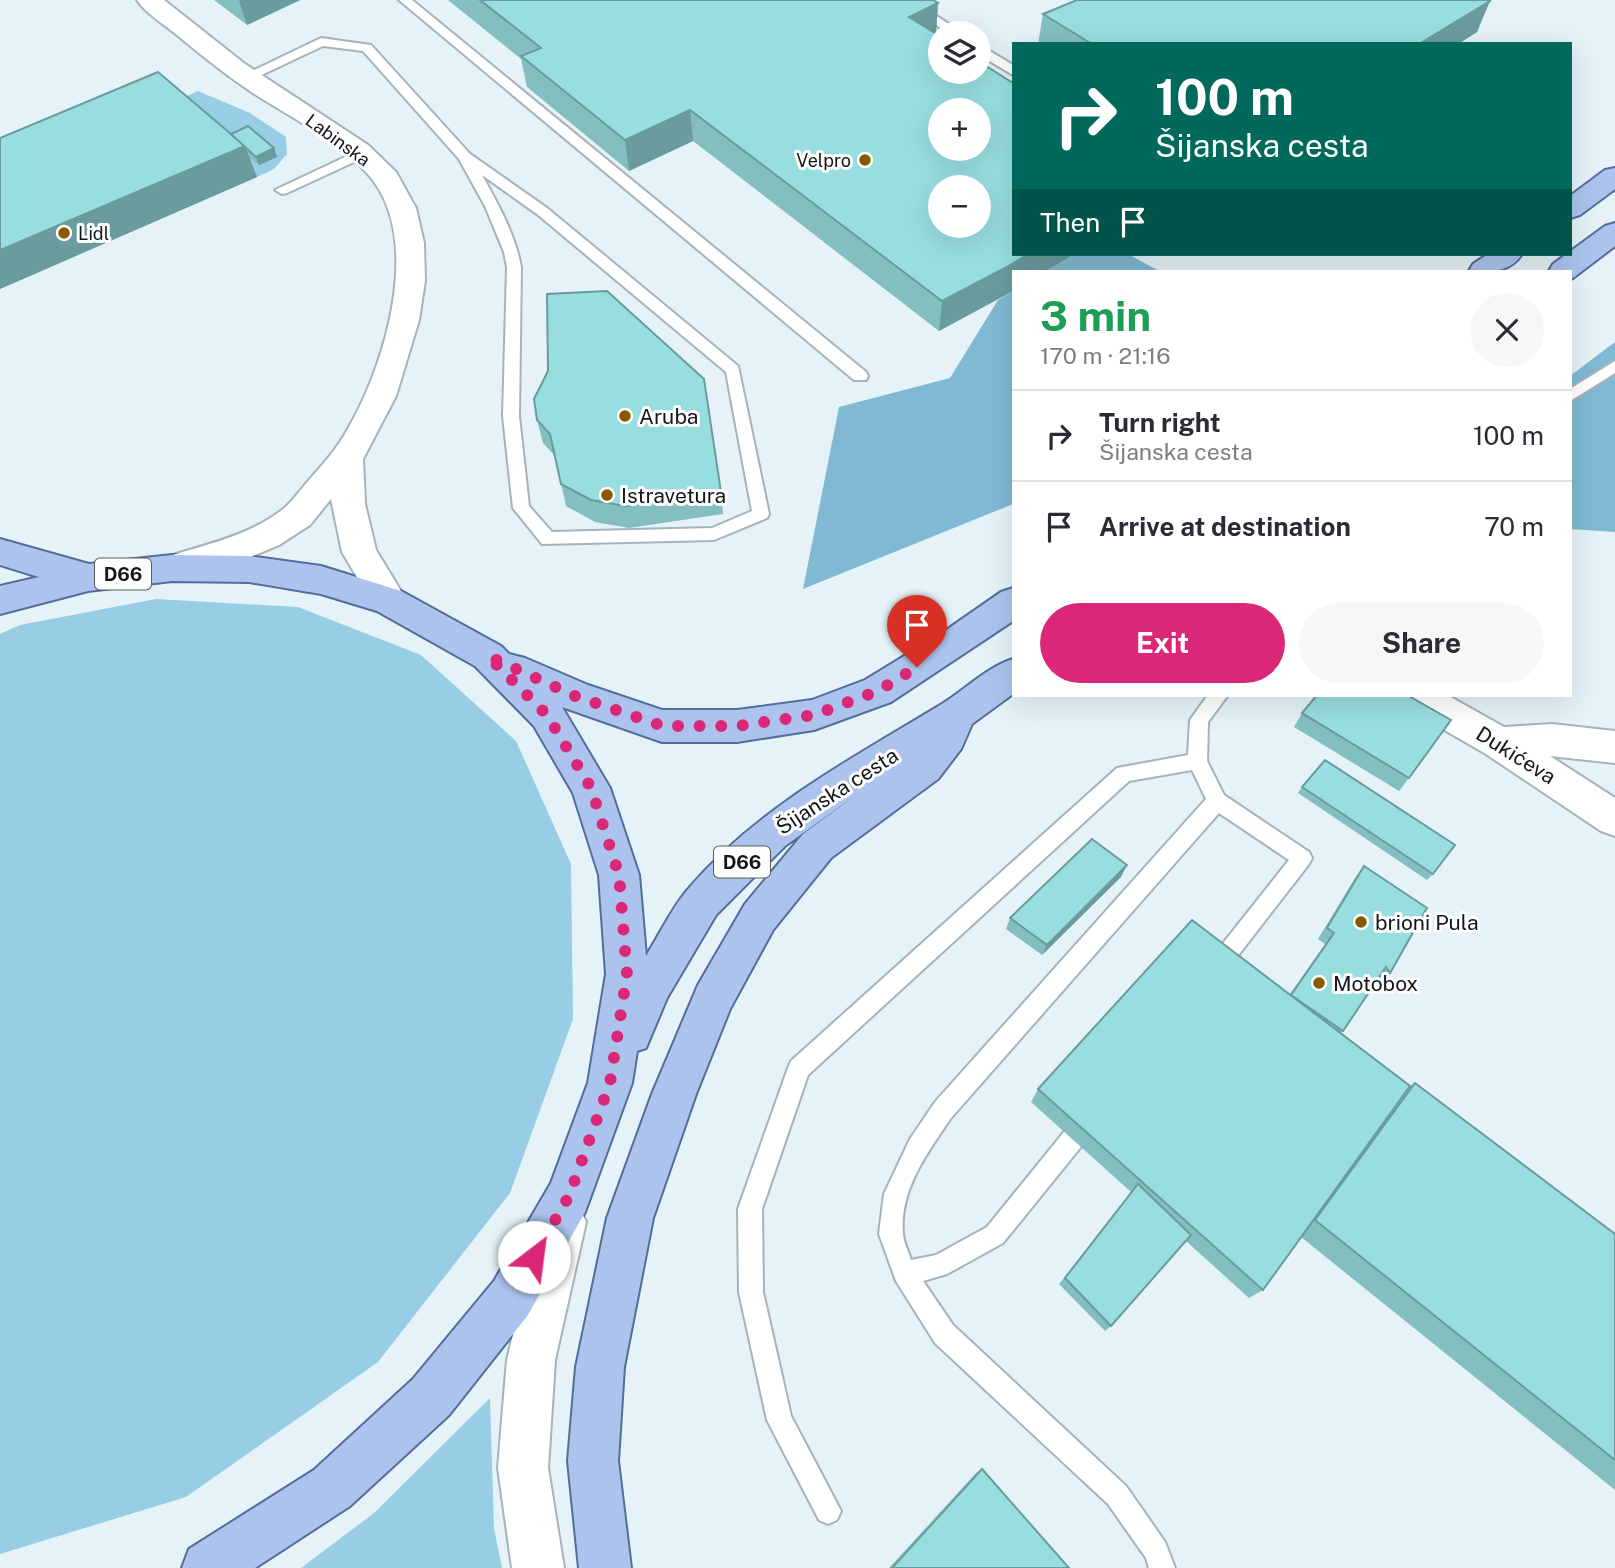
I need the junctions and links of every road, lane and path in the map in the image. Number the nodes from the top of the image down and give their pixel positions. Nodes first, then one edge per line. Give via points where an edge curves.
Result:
1 (149, 0) edge
2 (405, 0) edge
3 (905, 0) edge
4 (937, 21) edge
5 (991, 57) edge
6 (1012, 70) edge
7 (246, 77) junction
8 (362, 153) junction
9 (465, 157) junction
10 (1615, 176) edge
11 (282, 190) dead end
12 (1572, 208) edge
13 (1615, 232) edge
14 (1504, 256) edge
15 (1484, 270) edge
16 (1564, 270) edge
17 (1615, 366) edge
18 (860, 376) dead end
19 (1572, 396) edge
20 (347, 460) junction
21 (0, 552) edge
22 (172, 568) junction
23 (88, 578) junction
24 (0, 600) edge
25 (389, 601) junction
26 (1012, 603) edge
27 (488, 656) junction
28 (1012, 675) edge
29 (1217, 697) edge
30 (1419, 697) edge
31 (956, 715) junction
32 (1499, 743) junction
33 (1615, 747) edge
34 (1197, 761) junction
35 (1217, 800) junction
36 (1615, 819) edge
37 (1202, 985) edge
38 (610, 1083) junction
39 (1098, 1108) edge
40 (569, 1196) junction
41 (904, 1273) junction
42 (828, 1510) dead end
43 (208, 1568) edge
44 (538, 1568) edge
45 (605, 1568) edge
46 (1162, 1568) edge

1 - 7 street, Labinska
2 - 18 lane
3 - 4 lane
5 - 6 lane
7 - 8 street, Labinska
7 - 9 lane via 321,41 367,48
8 - 11 lane
8 - 20 street, Labinska via 387,179 405,219 412,256 407,314 391,365 372,417
9 - 9 lane via 507,239 514,267 511,416 521,508 548,539 714,534 761,514 733,370 542,211
10 - 12 main road
13 - 16 main road
14 - 15 main road
17 - 19 lane
20 - 22 street, Labinska via 295,519 252,542
20 - 25 street via 348,504 359,552
21 - 23 main road, D66
22 - 23 main road, D66
22 - 25 main road, D66 via 261,570 321,580
23 - 24 main road, D66
25 - 27 main road, D66
26 - 27 main road, D66 via 878,691 814,715 737,726 663,726 575,696
27 - 38 main road, D66 via 547,715 591,788 619,875 627,974
28 - 31 main road, Šijanska cesta / D66
29 - 34 lane via 1199,720
30 - 32 street, Dukićeva
31 - 38 main road, Šijanska cesta / D66 via 831,790 771,834 702,902 651,986
31 - 45 main road via 948,738 925,768 817,846 759,917 713,999 631,1218 600,1367 593,1461
32 - 33 street via 1552,740
32 - 36 street, Dukićeva
34 - 35 lane
34 - 42 lane via 1124,774 799,1068 750,1209 751,1292 779,1420
35 - 37 lane via 1302,858
35 - 41 lane via 943,1110 918,1147 895,1194 891,1234
38 - 40 main road, D66
39 - 41 lane via 995,1235 939,1266
40 - 43 main road, D66 via 511,1298 431,1397 332,1488
40 - 44 street via 531,1360 523,1468
41 - 46 lane via 944,1334 1117,1495 1156,1550

